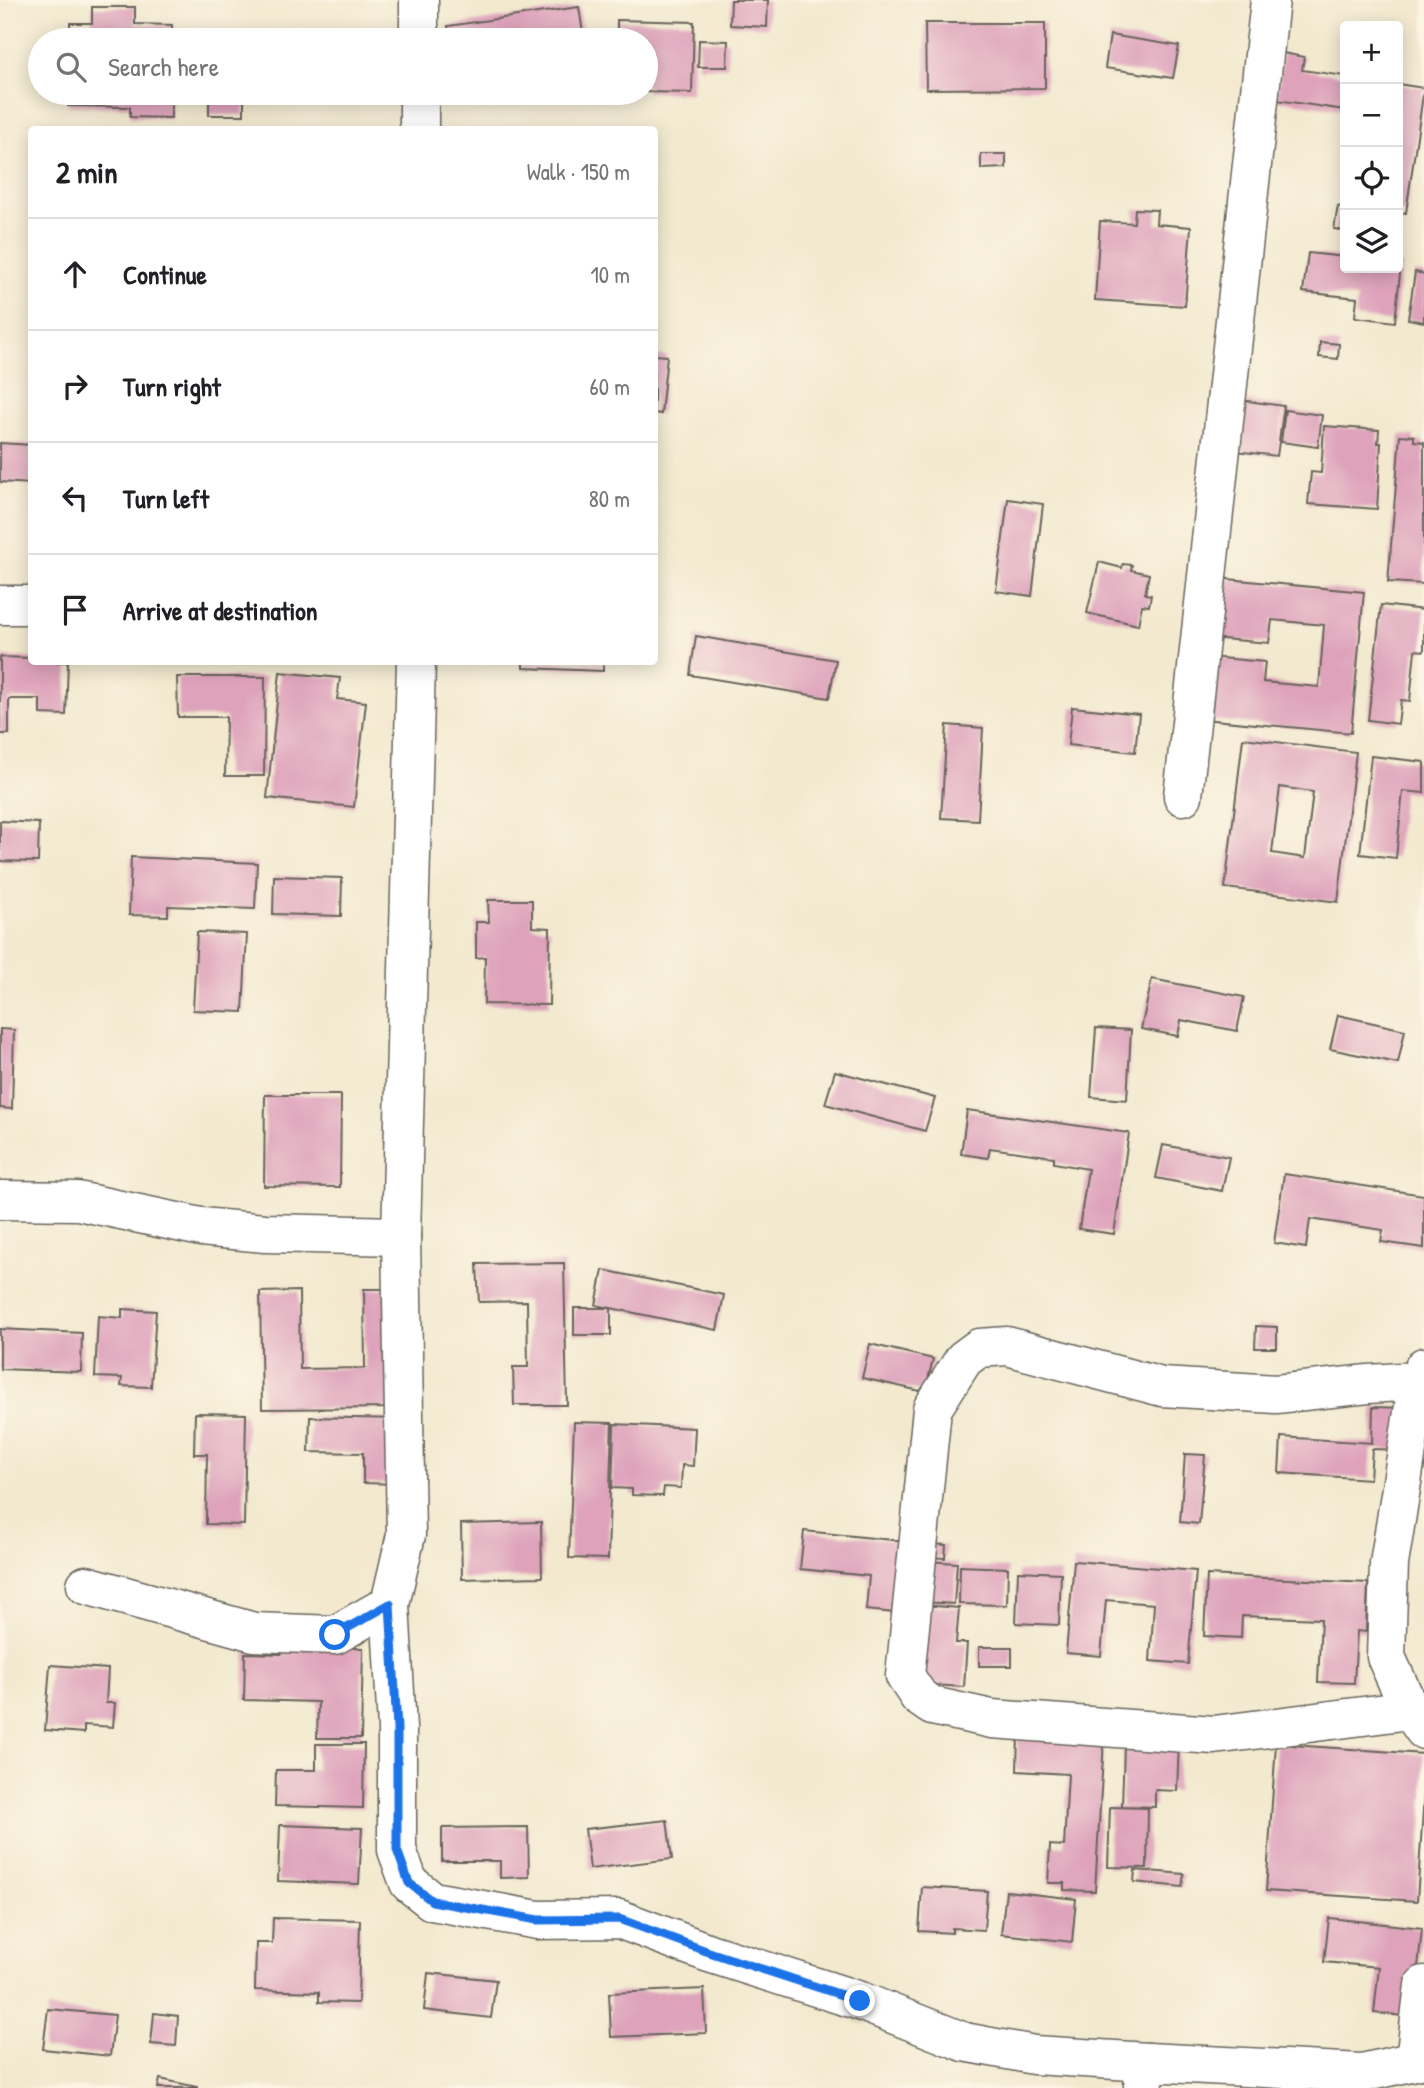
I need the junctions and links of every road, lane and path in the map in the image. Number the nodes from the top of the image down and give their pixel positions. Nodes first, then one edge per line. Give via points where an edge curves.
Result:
1 (419, 0) edge
2 (1270, 0) edge
3 (419, 28) edge
4 (419, 105) edge
5 (419, 126) edge
6 (0, 605) edge
7 (28, 605) edge
8 (416, 665) edge
9 (1182, 796) dead end
10 (0, 1200) edge
11 (401, 1236) junction
12 (1421, 1374) edge
13 (86, 1585) dead end
14 (390, 1604) junction
15 (1417, 1720) edge
16 (1424, 1984) edge
17 (1419, 2060) edge
18 (1145, 2075) edge

1 - 3 street
2 - 9 street
4 - 5 street
6 - 7 street
8 - 11 street
10 - 11 street via 78,1201 201,1227 265,1233
11 - 14 street via 406,1535
12 - 15 street via 1389,1564 1386,1657
12 - 15 street via 1276,1394 1162,1387 1007,1346 979,1348 964,1359 932,1409 905,1676 919,1697 932,1706 992,1719 1214,1735
13 - 14 street via 254,1632 335,1635
14 - 18 street via 397,1850 409,1883 432,1901 538,1920 619,1919 860,2001 964,2042
16 - 17 street
17 - 18 street via 1362,2073

